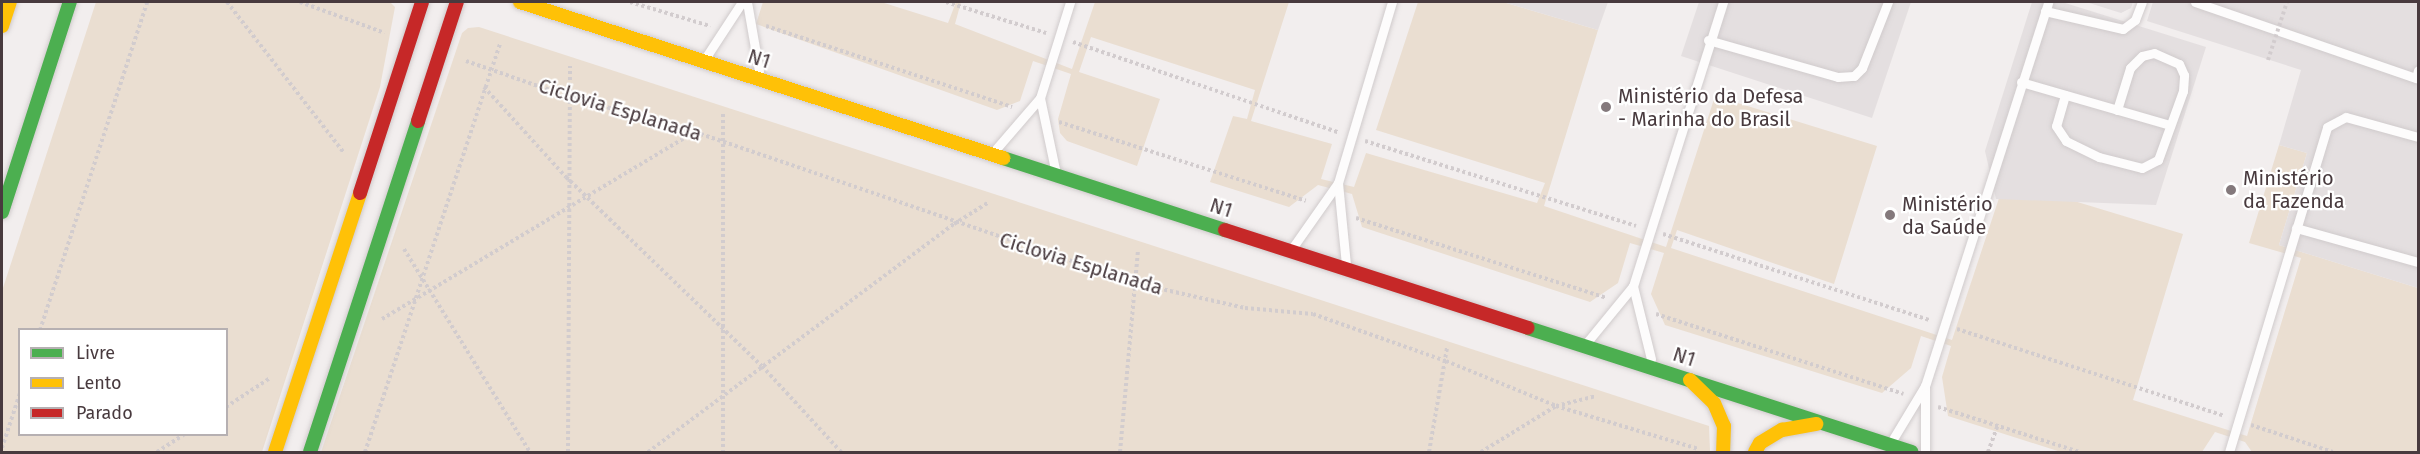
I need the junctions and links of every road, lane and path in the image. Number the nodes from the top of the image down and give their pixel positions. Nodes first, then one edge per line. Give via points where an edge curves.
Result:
1 (10, 2) edge
2 (70, 2) edge
3 (147, 2) edge
4 (226, 2) edge
5 (300, 2) edge
6 (422, 2) edge
7 (457, 2) edge
8 (520, 2) edge
9 (744, 2) edge
10 (1070, 2) edge
11 (1392, 2) edge
12 (1723, 2) edge
13 (1888, 2) edge
14 (2142, 2) edge
15 (2195, 2) edge
16 (2287, 2) edge
17 (2046, 6) edge
18 (2, 26) edge
19 (389, 34) dead end
20 (1708, 40) junction
21 (500, 43) dead end
22 (455, 58) dead end
23 (2268, 60) dead end
24 (703, 61) junction
25 (570, 66) dead end
26 (491, 68) junction
27 (2417, 74) edge
28 (760, 80) junction
29 (2021, 82) junction
30 (484, 87) junction
31 (2065, 95) junction
32 (567, 96) junction
33 (1040, 98) junction
34 (2117, 110) junction
35 (723, 114) dead end
36 (2170, 125) junction
37 (695, 132) junction
38 (2418, 138) edge
39 (720, 140) junction
40 (991, 155) junction
41 (347, 157) dead end
42 (1056, 176) junction
43 (567, 177) junction
44 (1338, 183) junction
45 (585, 195) junction
46 (988, 203) dead end
47 (568, 206) junction
48 (2, 212) edge
49 (954, 224) junction
50 (2296, 228) junction
51 (399, 240) dead end
52 (1138, 251) dead end
53 (1290, 251) junction
54 (2418, 262) edge
55 (1347, 269) junction
56 (422, 279) junction
57 (1135, 284) junction
58 (1633, 286) junction
59 (429, 291) junction
60 (414, 302) junction
61 (378, 321) dead end
62 (722, 326) junction
63 (41, 328) edge
64 (1583, 346) junction
65 (1447, 348) dead end
66 (1446, 360) junction
67 (762, 366) junction
68 (1653, 368) junction
69 (272, 376) dead end
70 (1688, 378) junction
71 (1925, 386) junction
72 (723, 396) junction
73 (1596, 396) dead end
74 (18, 399) edge
75 (228, 406) edge
76 (1556, 406) junction
77 (1816, 424) junction
78 (1997, 427) dead end
79 (183, 436) edge
80 (1890, 445) junction
81 (2, 448) edge
82 (1702, 450) dead end
83 (157, 453) edge
84 (275, 453) edge
85 (310, 453) edge
86 (365, 453) edge
87 (530, 453) edge
88 (568, 453) edge
89 (648, 453) edge
90 (723, 453) edge
91 (842, 453) edge
92 (1120, 453) edge
93 (1428, 453) edge
94 (1481, 453) edge
95 (1722, 453) edge
96 (1755, 453) edge
97 (1911, 453) edge
98 (1925, 453) edge
99 (1988, 453) edge
100 (2229, 453) edge

1 - 18 main road
2 - 48 main road
3 - 63 path
4 - 41 path
5 - 19 path
6 - 84 main road
7 - 85 main road
8 - 24 main road, N1
9 - 24 lane
9 - 28 lane
10 - 33 lane
11 - 44 lane
12 - 20 lane
13 - 20 lane via 1862,68 1854,76 1838,76
14 - 17 lane via 2135,20 2123,29
15 - 27 lane
16 - 23 path, bridge
17 - 29 lane
20 - 58 lane
21 - 26 path
22 - 26 path, Ciclovia Esplanada
24 - 28 main road, N1
25 - 32 path
26 - 30 path
26 - 32 path, Ciclovia Esplanada
28 - 40 main road, N1
29 - 31 lane
29 - 71 lane
30 - 43 path
30 - 56 path
31 - 34 lane
31 - 36 lane via 2056,126 2066,141 2134,168 2151,166 2158,160
32 - 37 path, Ciclovia Esplanada
32 - 43 path
33 - 40 lane
33 - 42 lane
34 - 36 lane
34 - 36 lane via 2135,62 2154,53 2168,56 2179,64 2184,75
35 - 39 path
37 - 39 path, Ciclovia Esplanada
37 - 45 path
38 - 50 lane via 2346,117 2333,121 2327,127
39 - 49 path, Ciclovia Esplanada
39 - 62 path
40 - 42 main road, N1
42 - 53 main road, N1
43 - 45 path
43 - 47 path
44 - 53 lane
44 - 55 lane
45 - 47 path
45 - 62 path
46 - 49 path
47 - 59 path
47 - 88 path
49 - 57 path, Ciclovia Esplanada
49 - 67 path
50 - 54 lane
50 - 100 lane
51 - 56 path
52 - 57 path
53 - 55 main road, N1
55 - 64 main road, N1
56 - 59 path
56 - 60 path
57 - 66 path, Ciclovia Esplanada via 1245,308 1313,314
57 - 92 path
58 - 64 lane
58 - 68 lane
59 - 60 path
59 - 87 path
60 - 61 path
60 - 86 path
62 - 67 path
62 - 72 path
64 - 68 main road, N1
65 - 66 path
66 - 76 path, Ciclovia Esplanada
66 - 93 path
67 - 72 path
67 - 91 path
68 - 70 main road, N1
69 - 75 path
70 - 77 main road, N1
70 - 95 main road via 1714,403 1724,426
71 - 80 lane
71 - 98 lane
72 - 89 path
72 - 90 path
73 - 76 path
74 - 81 path
76 - 82 path, Ciclovia Esplanada
76 - 94 path
77 - 80 main road, N1
77 - 96 main road via 1782,430 1760,443
78 - 99 path
79 - 83 path
80 - 97 main road, N1

